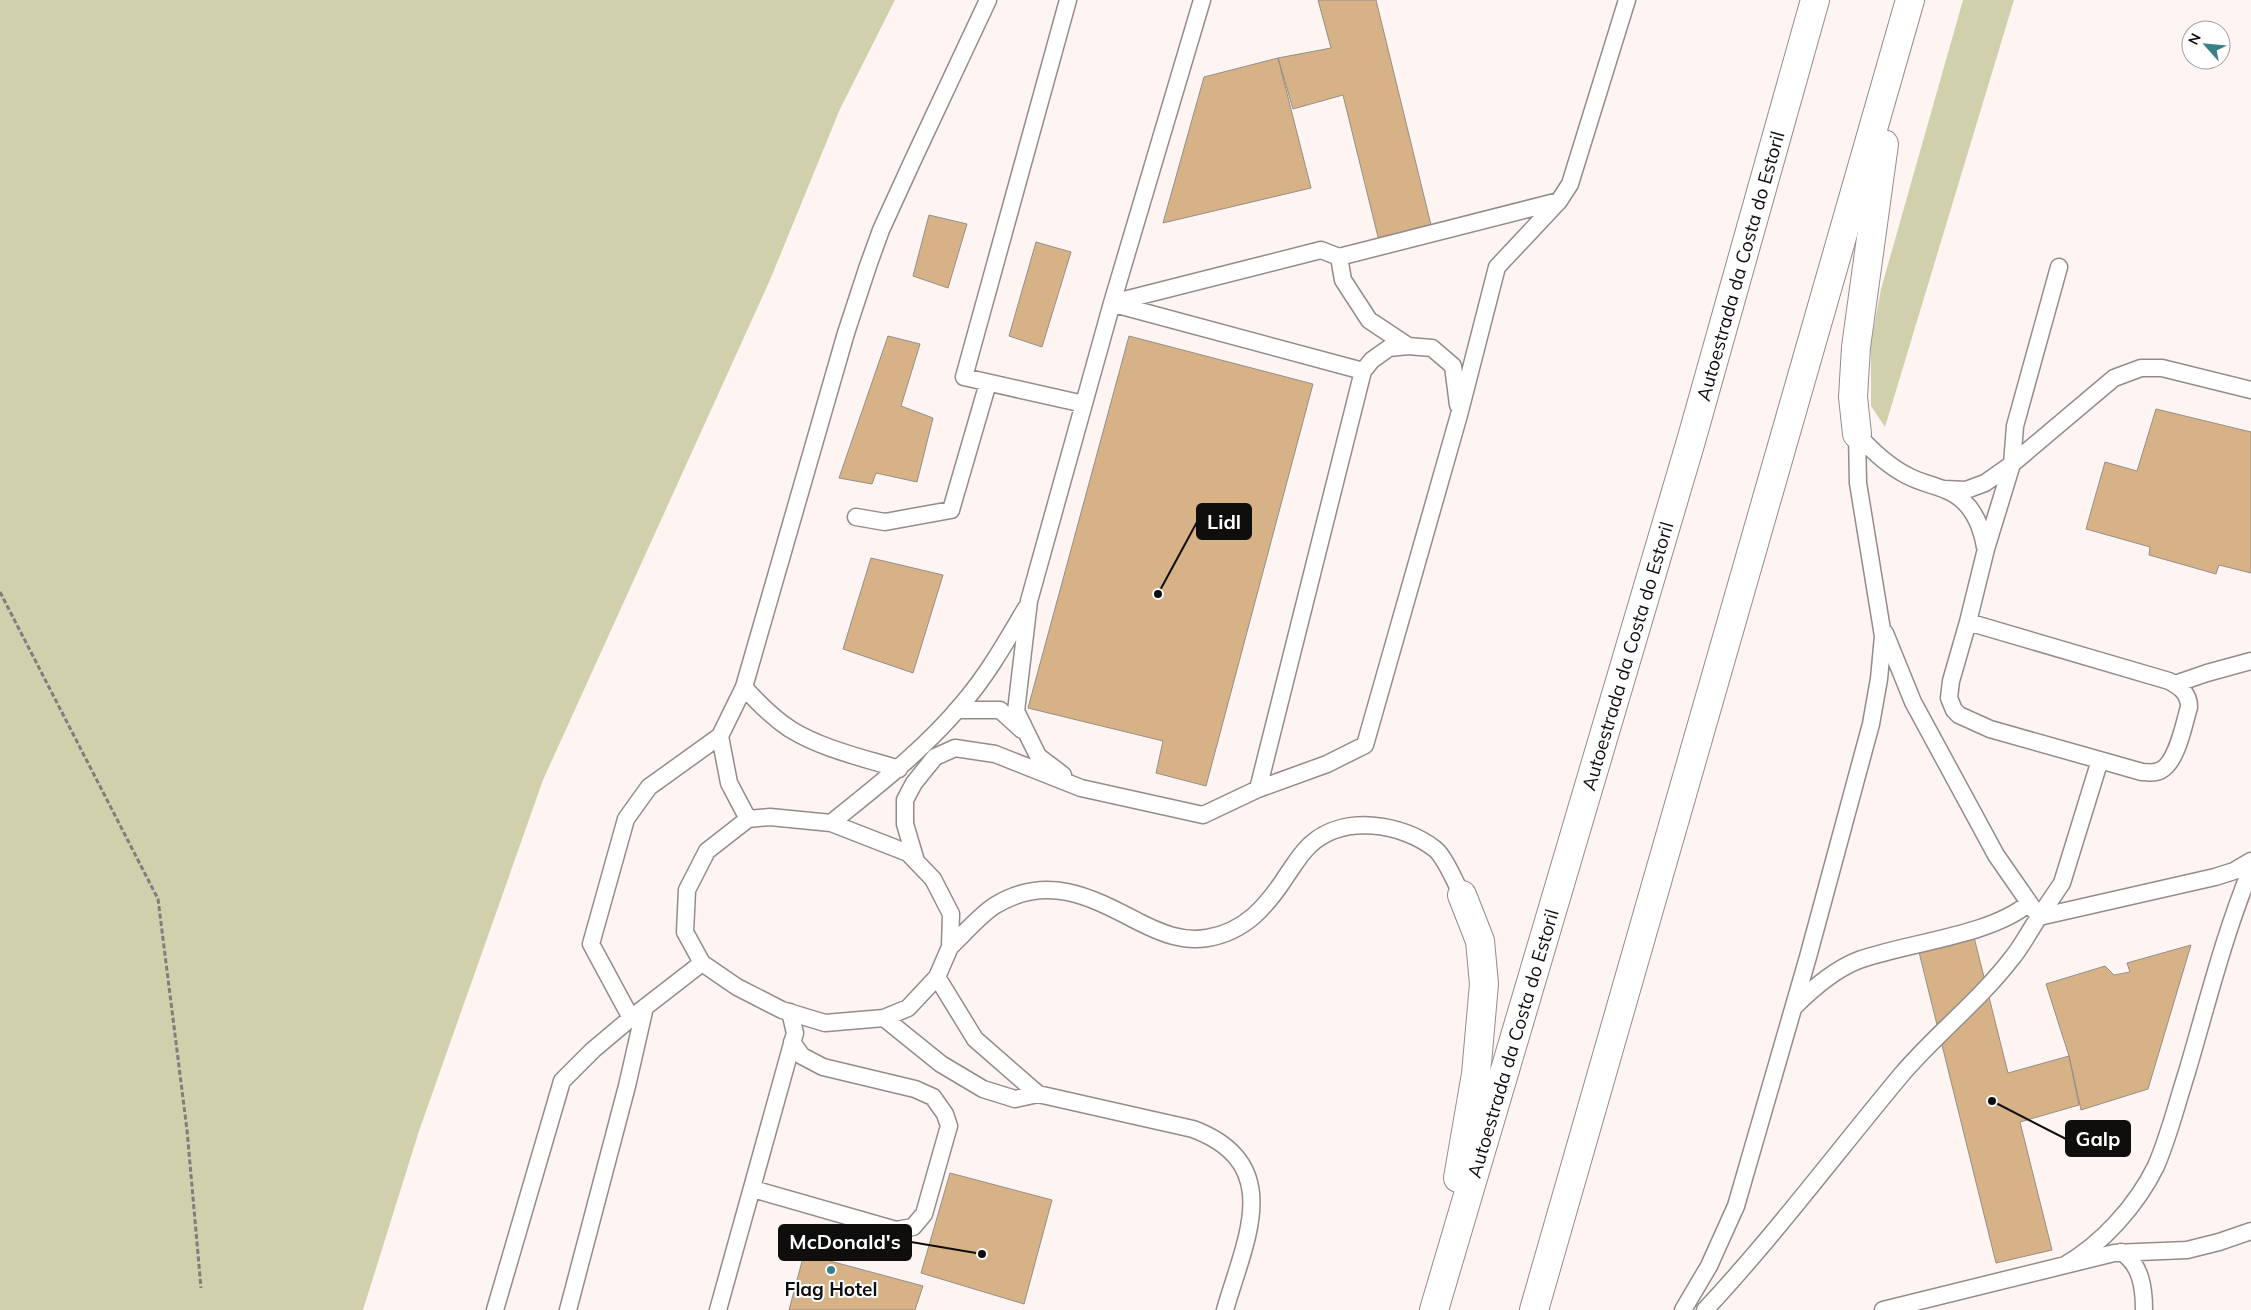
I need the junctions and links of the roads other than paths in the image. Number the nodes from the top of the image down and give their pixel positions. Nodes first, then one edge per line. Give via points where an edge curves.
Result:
1 (988, 0) edge
2 (1068, 0) edge
3 (1202, 0) edge
4 (1627, 0) edge
5 (1815, 0) edge
6 (1910, 0) edge
7 (1896, 50) junction
8 (1559, 201) junction
9 (1339, 257) junction
10 (2059, 267) dead end
11 (1112, 303) junction
12 (1408, 346) junction
13 (1363, 372) junction
14 (988, 383) junction
15 (2251, 390) edge
16 (1084, 404) junction
17 (1459, 415) junction
18 (1857, 434) junction
19 (2012, 464) junction
20 (1944, 489) junction
21 (856, 517) dead end
22 (1986, 549) junction
23 (1029, 601) junction
24 (1881, 622) junction
25 (1968, 622) junction
26 (2251, 661) edge
27 (2175, 684) junction
28 (744, 687) junction
29 (956, 710) junction
30 (1027, 734) junction
31 (720, 736) junction
32 (2100, 760) junction
33 (899, 768) junction
34 (1081, 788) junction
35 (1258, 788) junction
36 (748, 819) junction
37 (830, 823) junction
38 (2251, 861) edge
39 (916, 862) junction
40 (2251, 869) edge
41 (1462, 895) joint
42 (2030, 903) junction
43 (2039, 917) junction
44 (950, 947) junction
45 (702, 962) junction
46 (938, 977) junction
47 (645, 1007) junction
48 (1793, 1008) junction
49 (790, 1012) junction
50 (631, 1018) junction
51 (884, 1018) junction
52 (792, 1042) junction
53 (1038, 1094) junction
54 (753, 1189) junction
55 (2251, 1231) edge
56 (2121, 1252) junction
57 (2065, 1265) junction
58 (1435, 1307) edge
59 (495, 1310) edge
60 (568, 1310) edge
61 (718, 1310) edge
62 (1225, 1310) edge
63 (1534, 1310) edge
64 (1682, 1310) edge
65 (1704, 1310) edge
66 (1883, 1310) edge
67 (2144, 1310) edge

1 - 28 lane via 868,266
2 - 14 lane via 964,377
3 - 11 lane
4 - 8 lane via 1570,184
5 - 58 highway, Autoestrada da Costa do Estoril via 1691,441
6 - 7 highway
7 - 18 highway via 1858,326 1854,397
7 - 63 highway
8 - 9 lane
8 - 17 lane via 1497,267
9 - 11 lane via 1321,250
9 - 12 lane via 1343,280 1369,320
10 - 19 lane via 2015,426
11 - 13 lane
11 - 16 lane
12 - 13 lane via 1389,348 1372,360
12 - 17 lane via 1432,348 1453,366
13 - 35 lane
14 - 16 lane
14 - 21 lane via 951,510 885,522
15 - 19 lane via 2162,368 2134,369 2105,384
16 - 23 lane
17 - 35 lane via 1365,745 1326,764
18 - 20 lane via 1897,469 1915,480
18 - 24 lane via 1860,492
19 - 20 lane via 1976,487
19 - 22 lane
20 - 22 lane via 1971,510 1981,528
22 - 25 lane
23 - 29 lane via 998,655
23 - 30 lane via 1016,711
24 - 42 lane via 1913,702 1996,855
24 - 48 lane via 1881,665 1871,724
25 - 27 lane
25 - 32 lane via 1951,681 1949,698 1954,710 1990,729
26 - 27 lane
27 - 32 lane via 2186,694 2189,707 2168,765 2149,772
28 - 31 lane
28 - 33 lane via 764,709 791,730 840,751
29 - 30 lane via 1000,710
29 - 33 lane
30 - 34 lane via 1038,756
31 - 36 lane via 729,783
31 - 50 lane via 649,787 626,819 591,944
32 - 43 lane via 2062,883
33 - 37 lane
34 - 35 lane via 1203,815
34 - 39 lane via 995,754 955,748 935,757 905,800 905,824
36 - 37 lane via 770,817
36 - 45 lane via 707,851 687,890 685,932
37 - 39 lane via 908,853
38 - 43 lane via 2214,877
39 - 44 lane via 933,879 951,914
40 - 57 lane via 2236,904 2175,1112 2155,1166 2140,1193 2102,1238
41 - 44 lane via 1437,850 1409,833 1382,826 1351,826 1324,835 1310,845 1258,914 1223,935 1206,939 1178,938 1159,932 1092,898 1051,890 1021,894 993,907
41 - 58 highway via 1480,940 1483,1003 1476,1074
42 - 43 lane
42 - 48 lane via 1992,924 1858,960 1824,980
43 - 65 lane via 2013,957 1987,988 1908,1068 1768,1239
44 - 46 lane
45 - 47 lane
45 - 49 lane via 737,987
46 - 51 lane via 908,1008
46 - 53 lane via 976,1039
47 - 50 lane
47 - 60 lane
48 - 64 lane via 1736,1206 1709,1266
49 - 51 lane via 825,1023
49 - 52 lane via 795,1033
50 - 59 lane via 565,1077 556,1097
51 - 53 lane via 942,1064 984,1089 1015,1099
52 - 54 lane
52 - 54 lane via 802,1056 824,1067 915,1089 933,1097 949,1126 924,1214 913,1227 896,1230
53 - 62 lane via 1193,1129 1218,1140 1235,1156 1247,1176 1253,1197 1250,1224
54 - 61 lane
55 - 56 lane via 2187,1250
56 - 57 lane
56 - 67 lane via 2135,1265 2143,1288
57 - 66 lane

